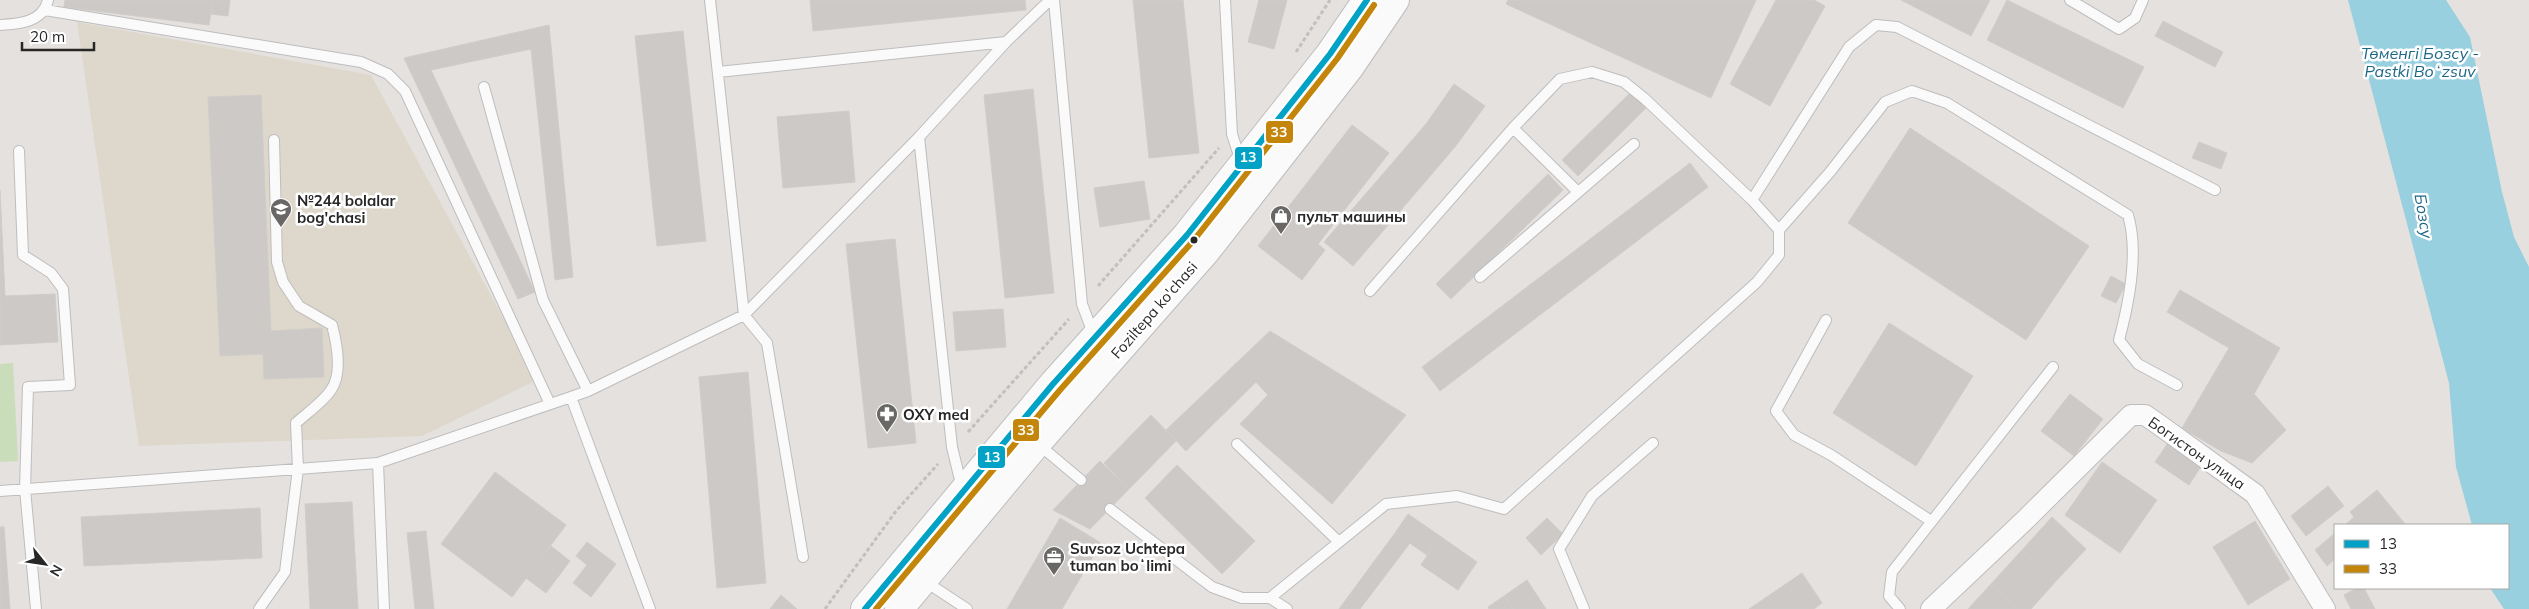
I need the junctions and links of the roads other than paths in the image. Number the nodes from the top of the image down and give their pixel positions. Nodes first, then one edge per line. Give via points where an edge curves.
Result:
1 (710, 0) edge
2 (1052, 0) edge
3 (1225, 0) edge
4 (1367, 0) edge
5 (1395, 0) edge
6 (2070, 0) edge
7 (2143, 0) edge
8 (47, 5) edge
9 (0, 25) edge
10 (1006, 42) junction
11 (718, 72) junction
12 (484, 87) dead end
13 (1513, 128) junction
14 (918, 136) junction
15 (274, 140) dead end
16 (1634, 144) dead end
17 (19, 151) dead end
18 (1242, 164) junction
19 (2215, 190) dead end
20 (1578, 192) junction
21 (1752, 200) junction
22 (1779, 230) junction
23 (1480, 277) dead end
24 (1370, 291) dead end
25 (744, 314) junction
26 (1826, 320) dead end
27 (1094, 337) junction
28 (2054, 367) dead end
29 (2177, 385) dead end
30 (588, 391) junction
31 (571, 397) junction
32 (550, 404) junction
33 (1028, 434) junction
34 (1653, 443) dead end
35 (1237, 444) dead end
36 (378, 463) junction
37 (298, 469) junction
38 (1081, 480) dead end
39 (25, 489) junction
40 (0, 491) edge
41 (963, 491) junction
42 (1110, 509) dead end
43 (1931, 521) junction
44 (1339, 542) junction
45 (803, 557) dead end
46 (922, 580) junction
47 (1270, 598) junction
48 (36, 609) edge
49 (259, 609) edge
50 (384, 609) edge
51 (650, 609) edge
52 (866, 609) edge
53 (898, 609) edge
54 (967, 609) edge
55 (1287, 609) edge
56 (1584, 609) edge
57 (1900, 609) edge
58 (1931, 609) edge
59 (2325, 609) edge

1 - 11 lane
2 - 10 lane
2 - 27 lane via 1082,304
3 - 18 lane via 1232,134
4 - 18 main road, Foziltepa ko'chasi via 1330,54
5 - 33 main road, Foziltepa ko'chasi via 1349,68 1206,251
6 - 7 lane via 2119,29 2135,18
8 - 9 lane via 34,19 21,24
8 - 32 lane via 361,62 388,74 405,91
10 - 11 lane
10 - 14 lane
11 - 25 lane
12 - 30 lane via 543,300
13 - 20 lane
13 - 21 lane via 1560,79 1592,72 1624,82 1638,93
13 - 24 lane
14 - 25 lane
14 - 41 lane via 952,447
15 - 37 lane via 277,262 283,282 299,306 332,325 337,343 336,382 330,392 296,423
16 - 20 lane
17 - 39 lane via 23,255 51,272 63,289 70,385 28,387
18 - 27 main road, Foziltepa ko'chasi via 1187,235
19 - 21 lane via 1897,27 1876,25 1849,47
20 - 23 lane
21 - 22 lane
22 - 29 lane via 1885,102 1912,91 1948,103 2128,216 2133,233 2128,308 2119,340 2138,364
22 - 44 lane via 1779,255 1757,282 1504,509 1457,496 1386,504
25 - 30 lane
25 - 45 lane via 767,343
26 - 43 lane via 1776,411 1794,435 1831,455
27 - 33 main road, Foziltepa ko'chasi
28 - 43 lane
30 - 31 lane
31 - 32 lane
31 - 51 lane
32 - 36 lane
33 - 38 lane
33 - 41 main road, Foziltepa ko'chasi
33 - 46 main road, Foziltepa ko'chasi
34 - 56 lane via 1592,496 1559,549
35 - 44 lane
36 - 37 lane
36 - 50 lane
37 - 39 lane
37 - 49 lane via 285,572
39 - 40 lane
39 - 48 lane
41 - 52 main road, Foziltepa ko'chasi
42 - 47 lane via 1212,587 1242,598
43 - 57 lane via 1892,572 1889,596
44 - 47 lane
46 - 53 main road, Foziltepa ko'chasi
46 - 54 lane
47 - 55 lane
58 - 59 street, Богистон улица via 2131,415 2145,416 2158,424 2255,494

